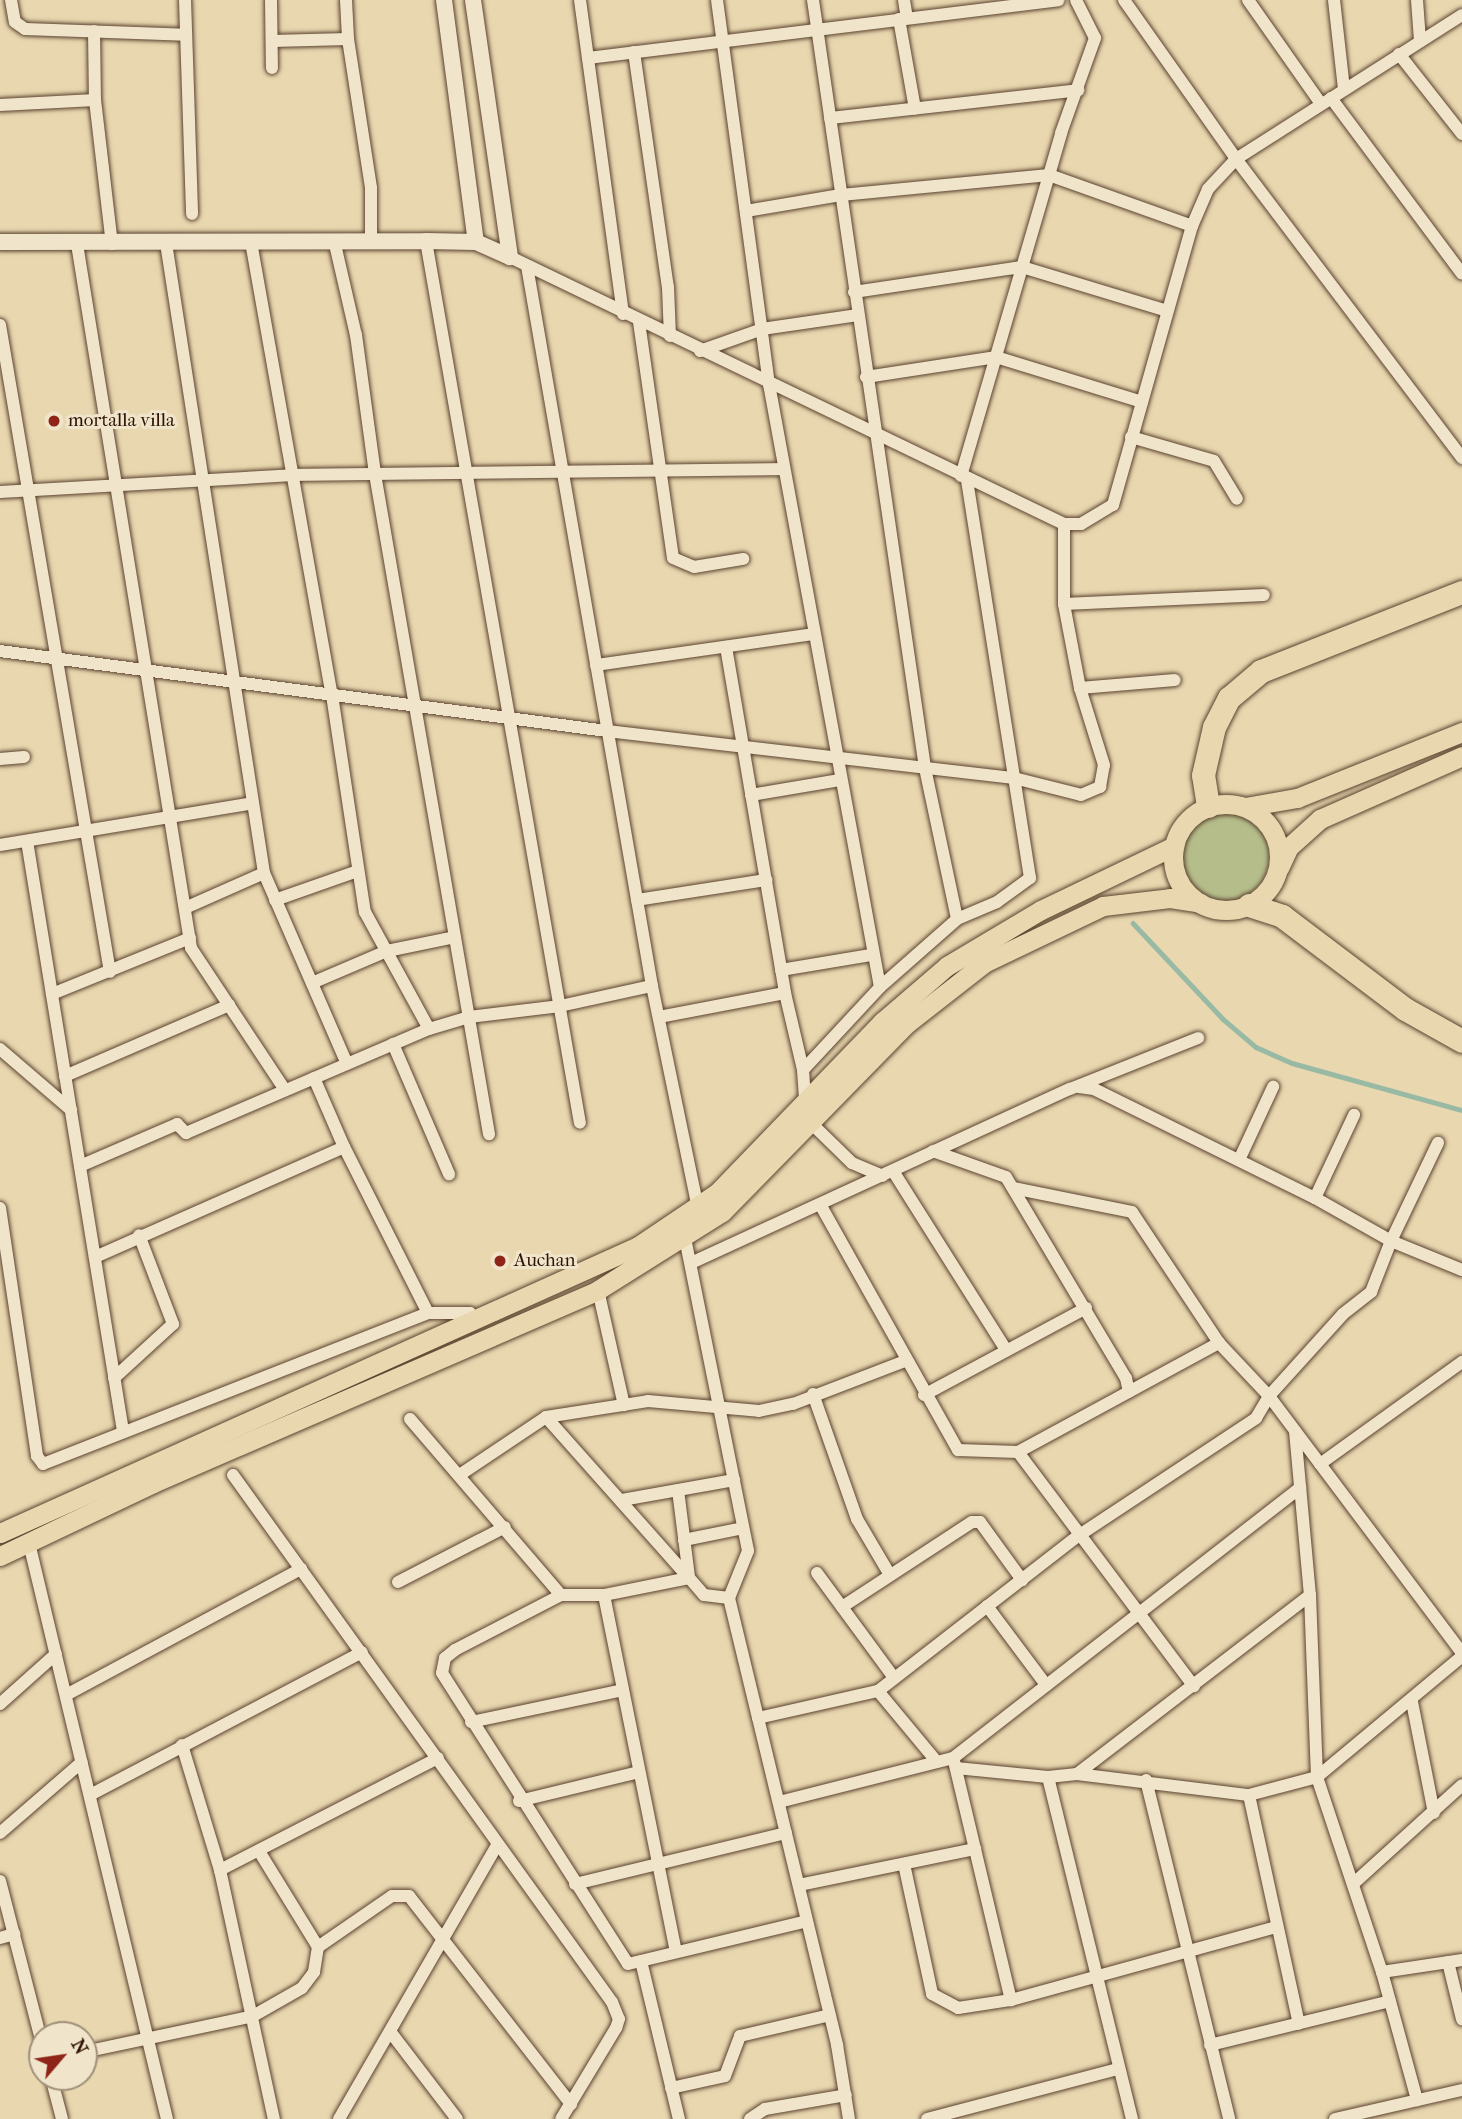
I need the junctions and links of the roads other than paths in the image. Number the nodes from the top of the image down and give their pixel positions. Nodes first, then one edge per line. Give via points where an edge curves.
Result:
1 (11, 0) edge
2 (185, 0) edge
3 (271, 0) edge
4 (346, 0) edge
5 (444, 0) edge
6 (473, 0) edge
7 (580, 0) edge
8 (716, 0) edge
9 (813, 0) edge
10 (904, 0) edge
11 (1058, 0) edge
12 (1076, 0) edge
13 (1124, 0) edge
14 (1248, 0) edge
15 (1334, 0) edge
16 (1417, 0) edge
17 (1462, 15) edge
18 (903, 19) junction
19 (817, 29) junction
20 (94, 31) junction
21 (185, 35) junction
22 (348, 39) junction
23 (272, 41) junction
24 (722, 41) junction
25 (1420, 41) junction
26 (634, 52) junction
27 (1399, 54) junction
28 (588, 58) junction
29 (272, 68) dead end
30 (1344, 89) junction
31 (1078, 90) junction
32 (95, 100) junction
33 (1326, 101) junction
34 (0, 105) edge
35 (915, 109) junction
36 (830, 118) junction
37 (1462, 134) edge
38 (1236, 159) junction
39 (1049, 176) junction
40 (841, 195) junction
41 (746, 211) junction
42 (192, 214) dead end
43 (1192, 226) junction
44 (334, 240) junction
45 (371, 240) junction
46 (426, 241) junction
47 (0, 242) edge
48 (251, 242) junction
49 (166, 243) junction
50 (476, 243) junction
51 (77, 244) junction
52 (112, 244) junction
53 (510, 257) junction
54 (527, 266) junction
55 (1022, 267) junction
56 (1462, 274) edge
57 (854, 292) junction
58 (1168, 311) junction
59 (623, 314) junction
60 (858, 314) junction
61 (639, 322) junction
62 (0, 325) edge
63 (762, 329) junction
64 (670, 337) junction
65 (700, 351) junction
66 (996, 357) junction
67 (866, 377) junction
68 (5, 381) edge
69 (769, 384) junction
70 (1142, 402) junction
71 (874, 434) junction
72 (1131, 437) junction
73 (1462, 457) edge
74 (784, 469) junction
75 (660, 471) junction
76 (565, 472) junction
77 (467, 473) junction
78 (375, 474) junction
79 (293, 475) junction
80 (964, 477) junction
81 (203, 480) junction
82 (116, 485) junction
83 (28, 490) junction
84 (0, 492) edge
85 (1237, 499) dead end
86 (1064, 524) junction
87 (743, 559) dead end
88 (1462, 592) edge
89 (1264, 595) dead end
90 (1064, 604) junction
91 (814, 634) junction
92 (726, 647) junction
93 (0, 651) edge
94 (57, 658) junction
95 (596, 665) junction
96 (146, 671) junction
97 (1175, 680) dead end
98 (234, 682) junction
99 (1080, 688) junction
100 (332, 695) junction
101 (415, 706) junction
102 (510, 718) junction
103 (607, 731) junction
104 (1462, 732) edge
105 (743, 747) junction
106 (1462, 756) edge
107 (24, 757) dead end
108 (836, 758) junction
109 (0, 760) edge
110 (925, 768) junction
111 (1014, 778) junction
112 (840, 780) junction
113 (751, 795) junction
114 (253, 803) junction
115 (1208, 806) junction
116 (1245, 807) junction
117 (170, 817) junction
118 (86, 831) junction
119 (27, 841) junction
120 (0, 845) edge
121 (1174, 846) junction
122 (358, 871) junction
123 (1277, 872) junction
124 (264, 873) junction
125 (766, 880) junction
126 (275, 900) junction
127 (637, 900) junction
128 (1200, 903) junction
129 (1248, 905) junction
130 (185, 908) junction
131 (957, 919) junction
132 (455, 937) junction
133 (190, 938) junction
134 (387, 951) junction
135 (871, 955) junction
136 (781, 970) junction
137 (110, 972) junction
138 (312, 983) junction
139 (652, 986) junction
140 (880, 987) junction
141 (785, 993) junction
142 (52, 994) junction
143 (229, 1005) junction
144 (560, 1006) junction
145 (469, 1017) junction
146 (659, 1017) junction
147 (429, 1029) junction
148 (1198, 1038) dead end
149 (1462, 1041) edge
150 (393, 1044) junction
151 (0, 1049) edge
152 (346, 1064) junction
153 (803, 1070) junction
154 (65, 1076) junction
155 (314, 1078) junction
156 (1079, 1087) junction
157 (1273, 1087) dead end
158 (285, 1090) junction
159 (805, 1102) junction
160 (71, 1110) junction
161 (1354, 1115) dead end
162 (580, 1123) dead end
163 (812, 1124) junction
164 (489, 1134) dead end
165 (1438, 1143) dead end
166 (344, 1147) junction
167 (933, 1152) junction
168 (1238, 1160) junction
169 (80, 1166) junction
170 (449, 1174) dead end
171 (888, 1174) junction
172 (1013, 1188) junction
173 (1315, 1198) junction
174 (821, 1206) junction
175 (0, 1208) edge
176 (698, 1208) junction
177 (139, 1235) junction
178 (685, 1238) junction
179 (1391, 1241) junction
180 (95, 1257) junction
181 (691, 1263) junction
182 (1462, 1270) edge
183 (598, 1290) junction
184 (1086, 1308) junction
185 (428, 1313) junction
186 (476, 1322) junction
187 (1219, 1343) junction
188 (1006, 1350) junction
189 (905, 1361) junction
190 (1462, 1362) edge
191 (114, 1378) junction
192 (1129, 1392) junction
193 (813, 1394) junction
194 (924, 1395) junction
195 (1269, 1396) junction
196 (624, 1405) junction
197 (719, 1405) junction
198 (546, 1417) junction
199 (410, 1419) dead end
200 (123, 1431) junction
201 (1295, 1431) junction
202 (1018, 1452) junction
203 (1320, 1464) junction
204 (461, 1474) junction
205 (233, 1475) dead end
206 (734, 1480) junction
207 (1300, 1488) junction
208 (678, 1490) junction
209 (622, 1500) junction
210 (505, 1527) junction
211 (743, 1528) junction
212 (0, 1533) edge
213 (1078, 1536) junction
214 (684, 1540) junction
215 (29, 1543) junction
216 (0, 1556) edge
217 (301, 1569) junction
218 (817, 1573) dead end
219 (890, 1575) junction
220 (689, 1577) junction
221 (1022, 1580) junction
222 (398, 1582) dead end
223 (561, 1595) junction
224 (604, 1595) junction
225 (1310, 1595) junction
226 (729, 1598) junction
227 (987, 1606) junction
228 (842, 1607) junction
229 (1138, 1613) junction
230 (362, 1653) junction
231 (56, 1654) junction
232 (1462, 1655) edge
233 (894, 1678) junction
234 (1046, 1685) junction
235 (1194, 1686) junction
236 (622, 1690) junction
237 (878, 1690) junction
238 (66, 1695) junction
239 (1412, 1702) junction
240 (0, 1704) edge
241 (758, 1718) junction
242 (471, 1721) junction
243 (182, 1745) junction
244 (438, 1758) junction
245 (82, 1762) junction
246 (937, 1762) junction
247 (954, 1763) junction
248 (639, 1772) junction
249 (1077, 1774) junction
250 (1048, 1777) junction
251 (1317, 1777) junction
252 (1146, 1780) junction
253 (1462, 1785) edge
254 (90, 1795) junction
255 (1249, 1795) junction
256 (519, 1801) junction
257 (779, 1802) junction
258 (1434, 1813) junction
259 (0, 1833) edge
260 (786, 1833) junction
261 (497, 1845) junction
262 (975, 1849) junction
263 (259, 1852) junction
264 (658, 1864) junction
265 (904, 1864) junction
266 (219, 1870) junction
267 (0, 1881) edge
268 (575, 1884) junction
269 (1353, 1884) junction
270 (799, 1885) junction
271 (807, 1921) junction
272 (1276, 1927) junction
273 (14, 1934) junction
274 (443, 1936) junction
275 (0, 1938) edge
276 (318, 1947) junction
277 (676, 1952) junction
278 (1186, 1952) junction
279 (1462, 1960) edge
280 (640, 1961) junction
281 (1448, 1962) junction
282 (1382, 1972) junction
283 (1096, 1978) junction
284 (1011, 2000) junction
285 (1390, 2001) junction
286 (830, 2015) junction
287 (253, 2016) junction
288 (1462, 2019) edge
289 (36, 2021) edge
290 (1299, 2024) junction
291 (392, 2034) junction
292 (148, 2037) junction
293 (1210, 2045) junction
294 (98, 2049) edge
295 (1118, 2068) junction
296 (671, 2088) junction
297 (55, 2091) edge
298 (1462, 2091) edge
299 (846, 2095) junction
300 (1417, 2100) junction
301 (571, 2104) junction
302 (62, 2119) edge
303 (167, 2119) edge
304 (274, 2119) edge
305 (339, 2119) edge
306 (457, 2119) edge
307 (561, 2119) edge
308 (679, 2119) edge
309 (750, 2119) edge
310 (849, 2119) edge
311 (927, 2119) edge
312 (1132, 2119) edge
313 (1229, 2119) edge
314 (1335, 2119) edge

1 - 20 street via 15,22 25,29
2 - 21 street
3 - 23 street
4 - 22 street
5 - 50 street
6 - 53 street
7 - 28 street
8 - 24 street
9 - 19 street
10 - 18 street
11 - 18 street
12 - 31 street via 1095,38
13 - 38 street
14 - 33 street
15 - 30 street
16 - 25 street
17 - 25 street
18 - 19 street
18 - 35 street
19 - 24 street
19 - 36 street
20 - 21 street
20 - 32 street
21 - 42 street
22 - 23 street
22 - 45 street via 371,188
23 - 29 street
24 - 26 street
24 - 41 street
25 - 27 street
26 - 28 street
26 - 64 street via 668,287
27 - 30 street
27 - 37 street
28 - 59 street
30 - 33 street
31 - 35 street
31 - 39 street
32 - 34 street
32 - 52 street
33 - 38 street
33 - 56 street
35 - 36 street
36 - 40 street
38 - 43 street via 1208,189
38 - 73 street
39 - 40 street
39 - 43 street
39 - 55 street
40 - 41 street
40 - 57 street
41 - 63 street
43 - 58 street
44 - 45 street
44 - 48 street
44 - 78 street via 356,335
45 - 46 street
46 - 50 street
46 - 77 street
47 - 51 street
48 - 49 street
48 - 79 street
49 - 52 street
49 - 81 street
50 - 53 street
51 - 52 street
51 - 82 street
53 - 54 street
54 - 59 street
54 - 76 street
55 - 57 street
55 - 58 street
55 - 66 street
57 - 60 street
58 - 70 street
59 - 61 street
60 - 63 street
60 - 67 street
61 - 64 street
61 - 75 street
62 - 68 street
63 - 65 street
63 - 69 street
64 - 65 street
65 - 69 street
66 - 67 street
66 - 70 street
66 - 80 street
67 - 71 street
68 - 83 street
69 - 71 street
69 - 74 street
70 - 72 street
71 - 80 street
71 - 110 street
72 - 85 street via 1214,461
72 - 86 street via 1113,505 1081,524
74 - 75 street
74 - 91 street
75 - 76 street
75 - 87 street via 673,558 694,567
76 - 77 street
76 - 95 street
77 - 78 street
77 - 102 street
78 - 79 street
78 - 101 street
79 - 81 street
79 - 100 street
80 - 86 street
80 - 111 street
81 - 82 street
81 - 98 street
82 - 83 street
82 - 96 street
83 - 84 street
83 - 94 street
86 - 90 street
88 - 115 highway via 1261,671 1229,698 1214,727 1203,775
89 - 90 street
90 - 99 street
91 - 92 street
91 - 108 street
92 - 95 street
92 - 105 street
93 - 94 street
94 - 96 street
94 - 118 street
95 - 103 street
96 - 98 street
96 - 117 street
97 - 99 street
98 - 100 street
98 - 114 street
99 - 111 street via 1104,765 1100,786 1081,795
100 - 101 street
100 - 122 street
101 - 102 street
101 - 132 street
102 - 103 street
102 - 144 street
103 - 105 street
103 - 127 street
104 - 116 main road via 1297,798
105 - 108 street
105 - 113 street
106 - 123 main road via 1320,819 1290,847
107 - 109 street
108 - 110 street
108 - 112 street
110 - 111 street
110 - 131 street
111 - 131 street via 1030,878 997,902
112 - 113 street
112 - 135 street
113 - 125 street
114 - 117 street
114 - 124 street
115 - 116 main road
115 - 121 main road via 1182,826
116 - 123 main road via 1270,826 1277,841
117 - 118 street
117 - 130 street
118 - 119 street
118 - 137 street
119 - 120 street
119 - 142 street
121 - 128 main road via 1181,885
121 - 159 main road via 971,949 882,1022
122 - 126 street
122 - 134 street via 365,912
123 - 129 main road via 1261,897
124 - 126 street
124 - 130 street
125 - 127 street
125 - 136 street
126 - 138 street
127 - 139 street
128 - 129 main road via 1225,910
128 - 163 main road via 1170,898 1103,906 1049,928 985,963 905,1025
129 - 149 highway via 1282,916 1405,1009
130 - 133 street
131 - 140 street
132 - 134 street
132 - 145 street
133 - 137 street
133 - 143 street via 191,948
134 - 138 street
134 - 147 street
135 - 136 street
135 - 140 street
136 - 141 street
137 - 142 street
138 - 152 street
139 - 144 street
139 - 146 street
140 - 153 street
141 - 146 street
141 - 153 street
142 - 154 street
143 - 154 street
143 - 158 street
144 - 145 street
144 - 162 street
145 - 147 street
145 - 164 street
146 - 176 street
147 - 150 street
148 - 156 street
150 - 152 street
150 - 170 street
151 - 160 street
152 - 155 street
153 - 159 street
154 - 160 street
155 - 158 street
155 - 166 street
156 - 167 street
156 - 168 street via 1094,1089
157 - 168 street
158 - 169 street via 186,1133 177,1124
159 - 176 main road via 761,1151
160 - 169 street
161 - 173 street
163 - 171 street via 852,1163
163 - 178 main road via 722,1212
165 - 179 street
166 - 177 street
166 - 185 street
167 - 171 street
167 - 172 street via 996,1170
168 - 173 street
169 - 180 street
171 - 174 street
171 - 188 street
172 - 184 street
172 - 187 street via 1132,1212
173 - 179 street
174 - 181 street
174 - 189 street
175 - 200 street via 37,1456 43,1464 53,1463
176 - 186 main road via 622,1255
177 - 180 street
177 - 191 street via 173,1324
178 - 181 street
178 - 183 main road
179 - 182 street
179 - 195 street via 1371,1292 1343,1314
180 - 191 street
181 - 197 street
183 - 196 street
183 - 215 main road via 153,1483
184 - 188 street
184 - 192 street via 1126,1378
185 - 186 street via 470,1313
185 - 200 street
186 - 212 main road
187 - 192 street
187 - 195 street
188 - 194 street
189 - 193 street
189 - 194 street
190 - 203 street
191 - 200 street
192 - 202 street
193 - 197 street via 759,1411
193 - 219 street via 857,1520
194 - 202 street via 958,1450
195 - 201 street
195 - 213 street via 1256,1418
196 - 197 street via 648,1401
196 - 198 street
197 - 206 street
198 - 204 street
198 - 209 street
199 - 204 street
201 - 203 street
201 - 207 street
202 - 213 street
203 - 232 street
204 - 210 street
205 - 217 street
206 - 208 street
206 - 211 street
207 - 225 street
207 - 229 street
208 - 209 street
208 - 214 street
209 - 220 street
210 - 222 street
210 - 223 street
211 - 214 street
211 - 226 street via 748,1551
213 - 221 street
213 - 229 street
214 - 220 street
215 - 216 main road
215 - 231 street
217 - 230 street
217 - 238 street
218 - 228 street
219 - 221 street via 980,1522
219 - 228 street
220 - 224 street
220 - 226 street via 704,1595
221 - 227 street
223 - 224 street
223 - 242 street via 444,1658 442,1673
224 - 236 street
225 - 235 street
225 - 251 street
226 - 241 street
227 - 233 street
227 - 234 street
228 - 233 street
229 - 234 street
229 - 235 street
230 - 243 street
230 - 244 street
231 - 238 street
231 - 240 street
232 - 239 street
233 - 237 street
234 - 247 street
235 - 249 street
236 - 242 street
236 - 248 street
237 - 241 street
237 - 246 street
238 - 245 street
239 - 251 street
239 - 258 street
241 - 257 street
242 - 256 street
243 - 254 street
243 - 266 street
244 - 261 street
244 - 263 street
245 - 254 street
245 - 259 street
246 - 247 street
246 - 257 street
247 - 250 street
247 - 262 street
248 - 256 street
248 - 264 street
249 - 250 street
249 - 252 street
250 - 283 street
251 - 255 street
251 - 269 street
252 - 255 street
252 - 278 street
253 - 258 street
254 - 292 street
255 - 272 street
256 - 268 street
257 - 260 street
258 - 269 street
260 - 264 street
260 - 270 street
261 - 274 street
261 - 301 street via 612,2002 619,2018
262 - 265 street
262 - 284 street
263 - 266 street
263 - 276 street
264 - 268 street
264 - 277 street
265 - 270 street
265 - 284 street via 932,1994 958,2008
266 - 287 street
267 - 273 street
268 - 280 street via 628,1964
269 - 282 street
270 - 271 street
271 - 277 street
271 - 286 street
272 - 278 street
272 - 290 street
273 - 275 street
273 - 289 street
274 - 276 street via 401,1893
274 - 291 street
274 - 301 street
276 - 287 street via 314,1972 302,1988
277 - 280 street
278 - 283 street
278 - 293 street
279 - 281 street
280 - 296 street
281 - 282 street
281 - 288 street
282 - 285 street
283 - 284 street
283 - 295 street
285 - 290 street
285 - 300 street
286 - 296 street via 740,2036 725,2076
286 - 299 street
287 - 292 street
287 - 304 street
290 - 293 street
291 - 305 street
291 - 306 street
292 - 294 street
292 - 303 street
293 - 313 street
295 - 311 street
295 - 312 street
296 - 308 street
297 - 302 street
298 - 300 street
299 - 309 street via 765,2109
299 - 310 street
300 - 314 street
301 - 307 street

